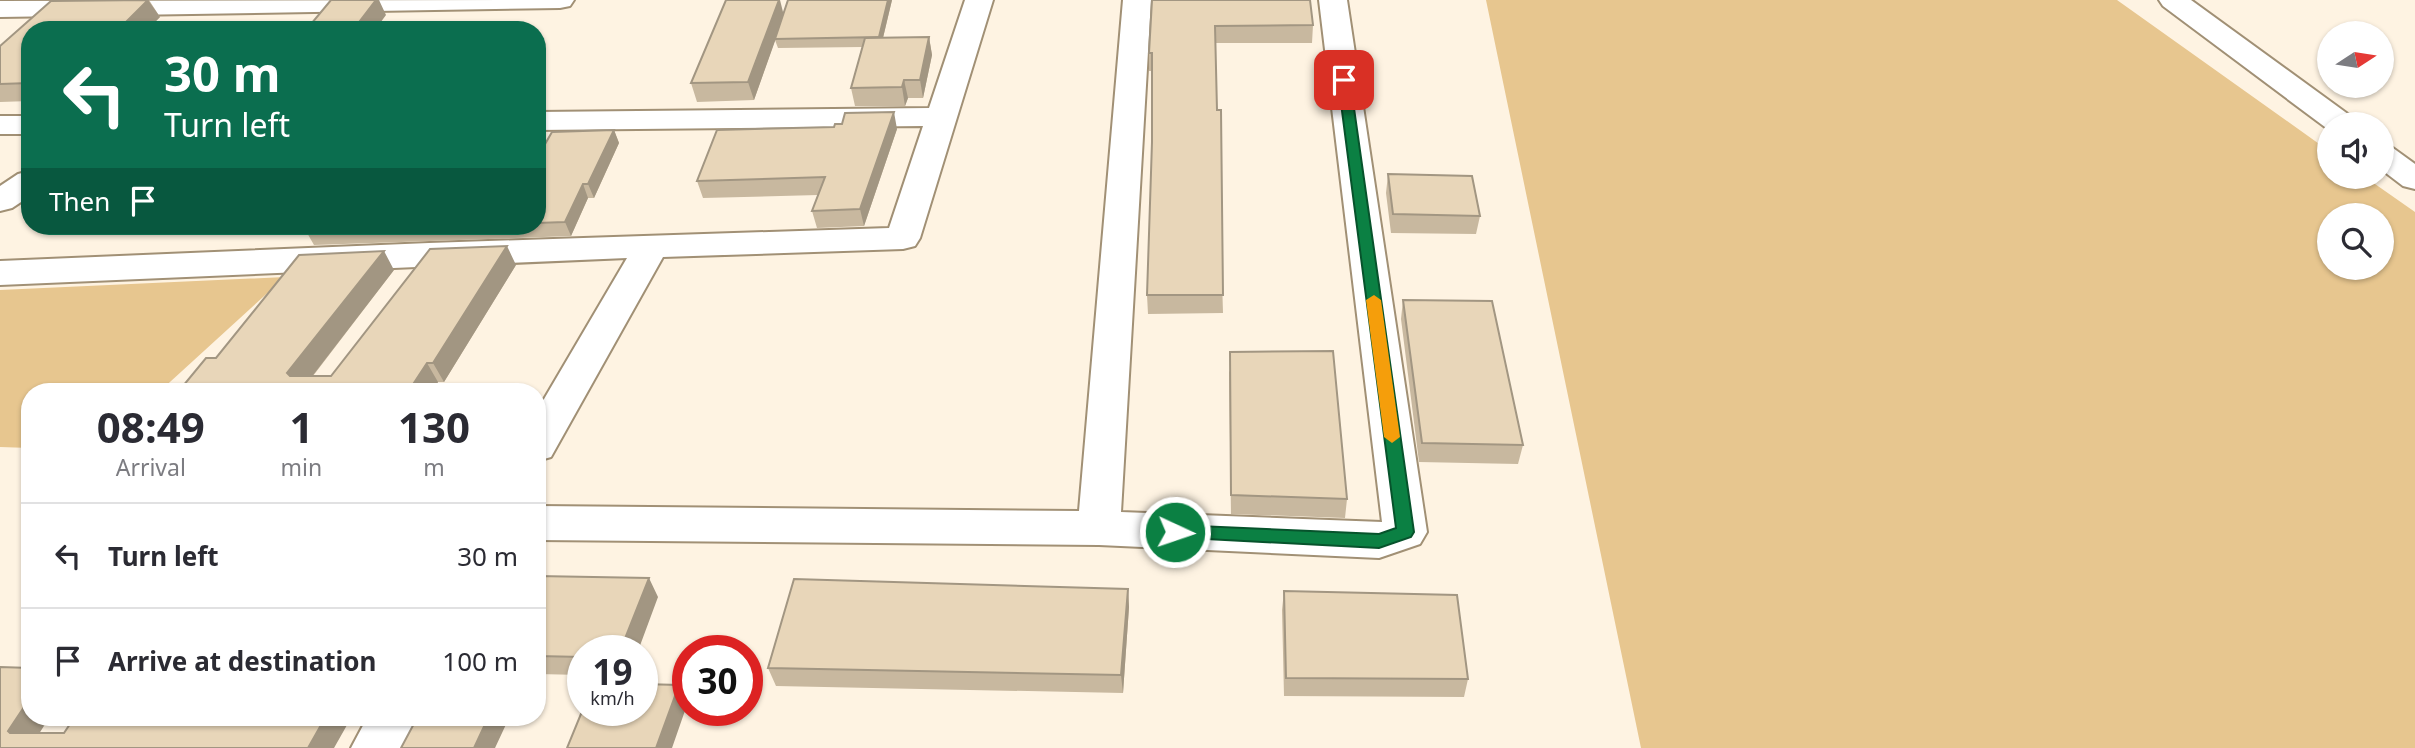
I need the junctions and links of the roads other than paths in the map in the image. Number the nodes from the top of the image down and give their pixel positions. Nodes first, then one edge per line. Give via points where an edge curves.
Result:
1 (559, 0) edge
2 (978, 0) edge
3 (1137, 0) edge
4 (1333, 0) edge
5 (2173, 0) edge
6 (298, 3) edge
7 (0, 9) edge
8 (271, 21) edge
9 (2325, 112) edge
10 (941, 117) junction
11 (546, 121) edge
12 (0, 125) edge
13 (21, 125) edge
14 (2394, 164) edge
15 (2415, 179) edge
16 (21, 187) edge
17 (0, 201) edge
18 (651, 247) junction
19 (429, 254) junction
20 (0, 274) edge
21 (405, 286) edge
22 (546, 430) edge
23 (546, 523) edge
24 (1099, 528) junction
25 (388, 726) edge
26 (376, 748) edge

1 - 6 street
2 - 10 street
3 - 24 street
4 - 24 street via 1405,532 1379,541
5 - 9 street
6 - 7 street
6 - 8 street
10 - 11 street
10 - 18 street via 903,237
12 - 13 street
14 - 15 street
16 - 17 street
18 - 19 street
18 - 22 street
19 - 20 street
19 - 21 street
23 - 24 street
25 - 26 street

